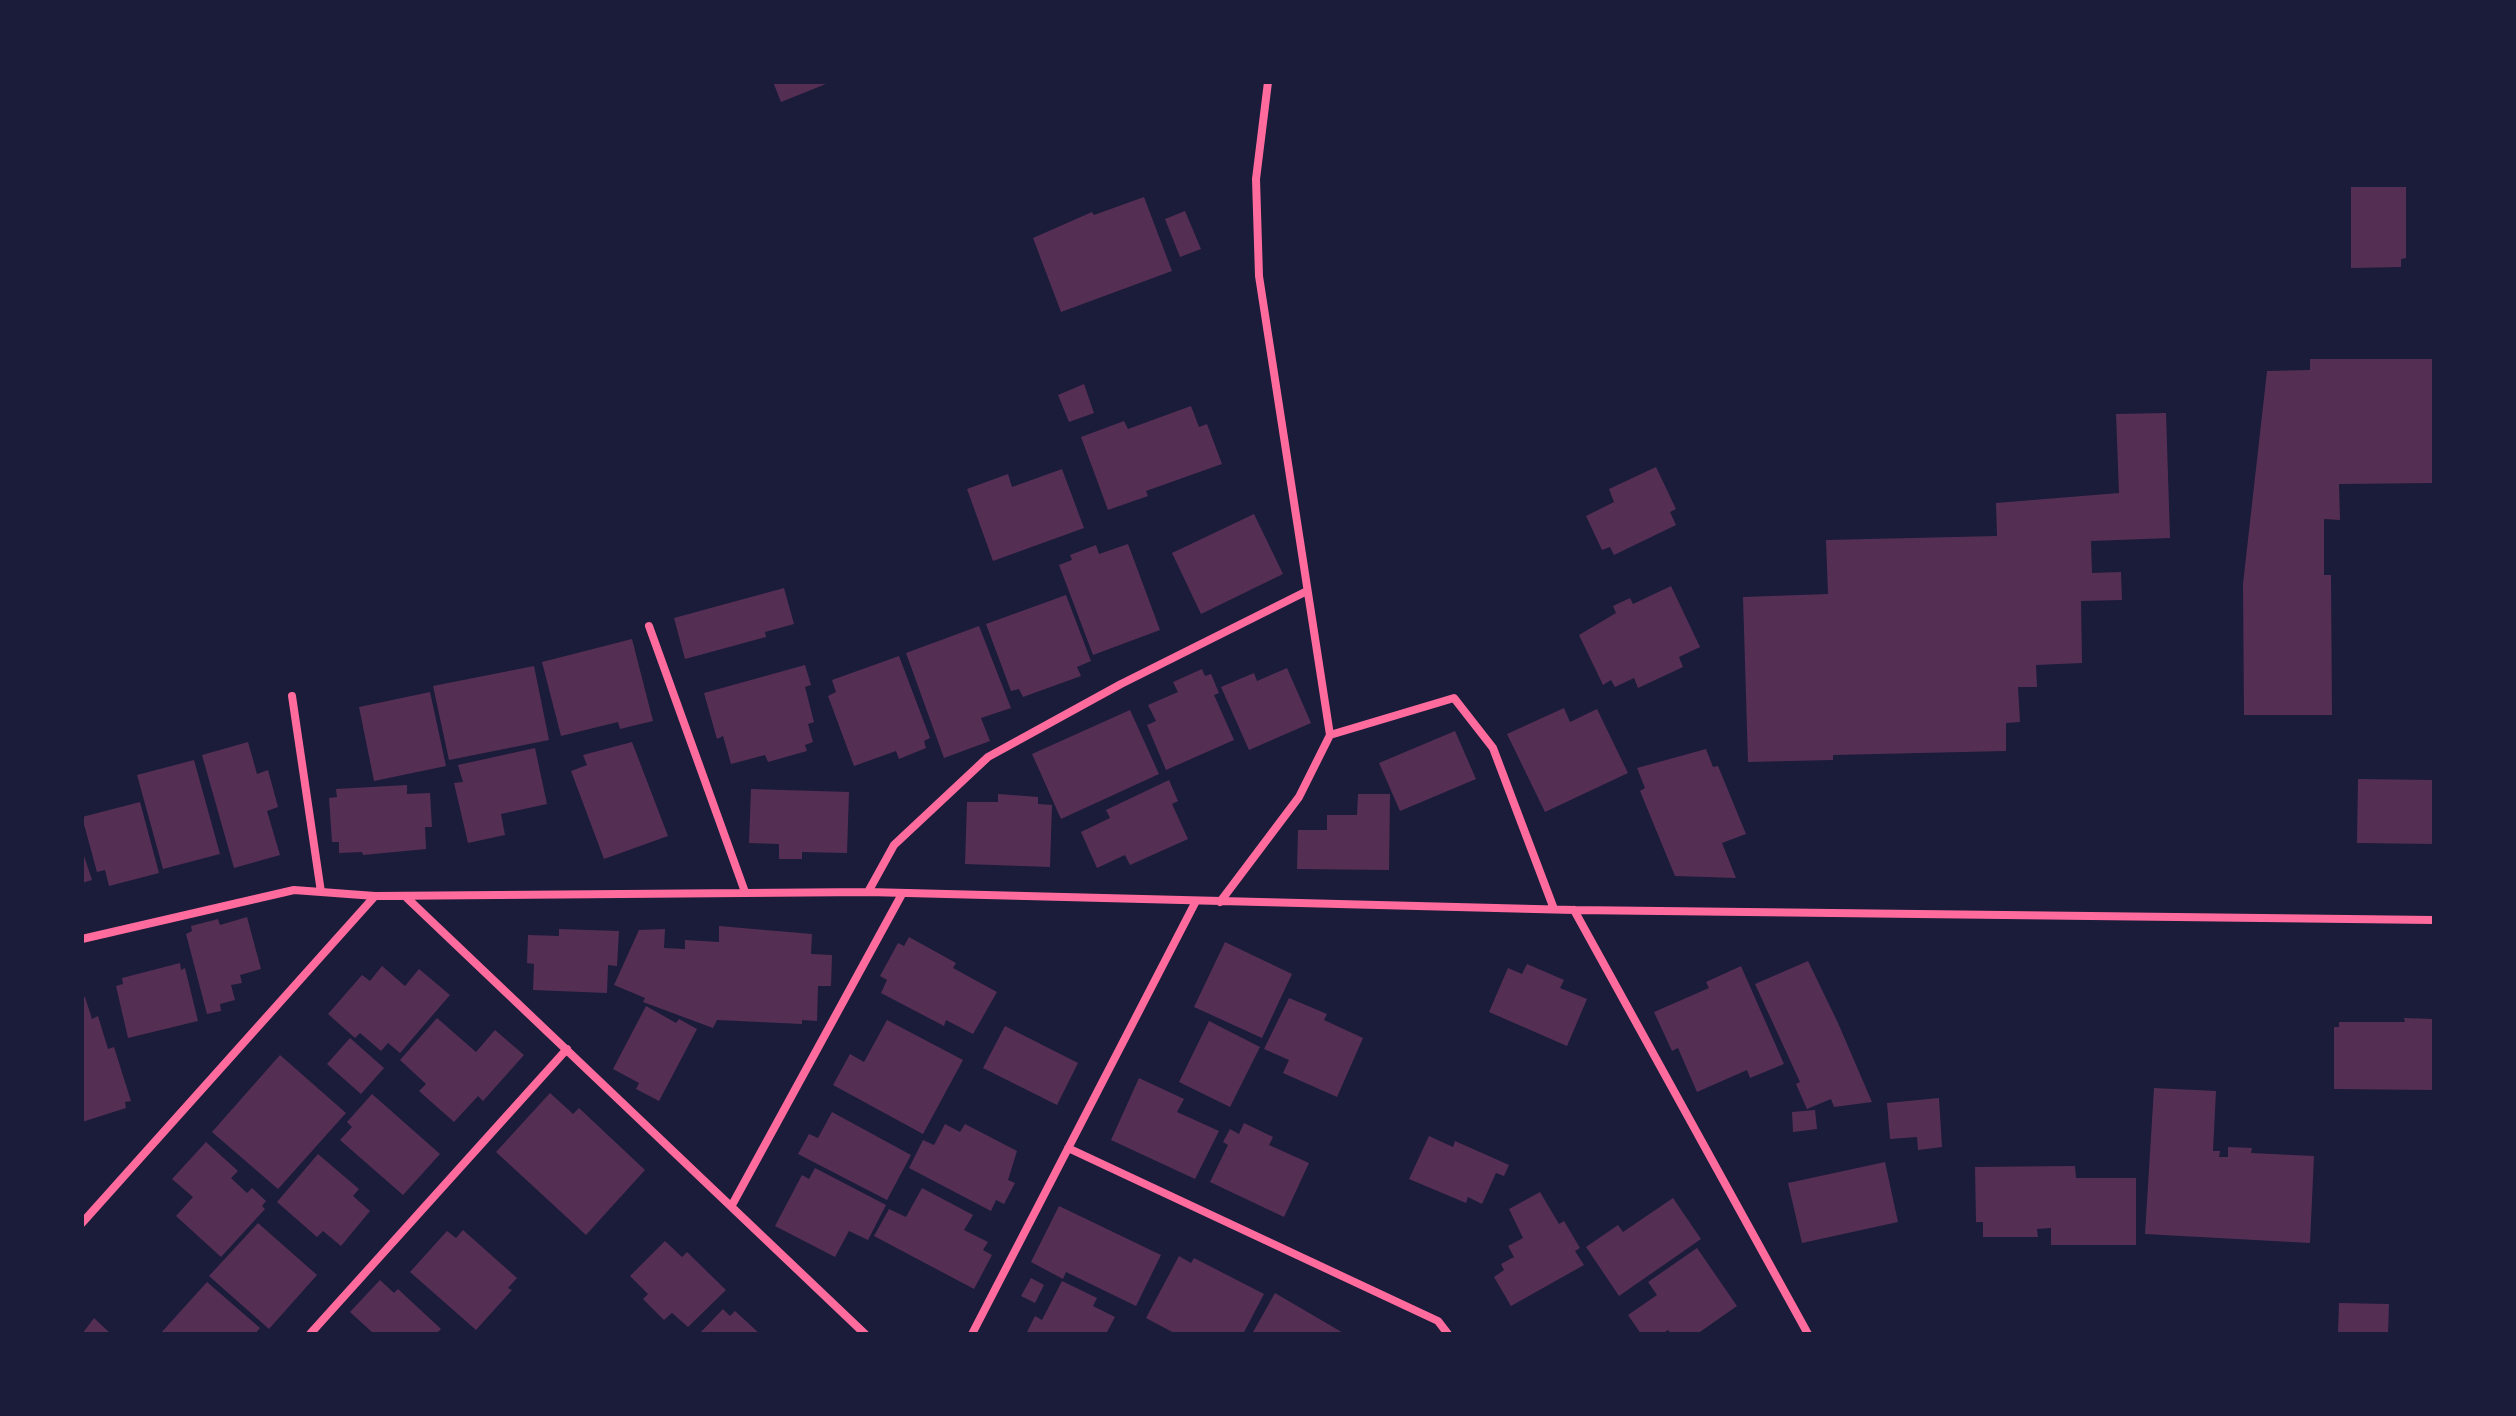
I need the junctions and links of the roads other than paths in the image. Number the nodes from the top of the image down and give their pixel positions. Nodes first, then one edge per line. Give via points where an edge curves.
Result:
1 (1268, 82) edge
2 (1307, 591) junction
3 (649, 626) dead end
4 (292, 696) dead end
5 (1330, 735) junction
6 (321, 892) junction
7 (745, 892) junction
8 (868, 892) junction
9 (902, 894) junction
10 (375, 896) junction
11 (407, 898) junction
12 (1196, 901) junction
13 (1220, 902) junction
14 (1554, 909) junction
15 (1574, 910) junction
16 (2434, 920) edge
17 (82, 939) edge
18 (567, 1049) junction
19 (1068, 1148) junction
20 (732, 1205) junction
21 (82, 1223) edge
22 (310, 1334) edge
23 (865, 1334) edge
24 (972, 1334) edge
25 (1448, 1334) edge
26 (1808, 1334) edge

1 - 2 street via 1256,179 1259,276
2 - 5 street
2 - 8 street via 988,757 894,845
3 - 7 street
4 - 6 street
5 - 13 street via 1299,797
5 - 14 street via 1454,698 1493,748
6 - 10 street
6 - 17 street via 294,890
7 - 8 street
7 - 11 street
8 - 9 street
9 - 12 street
9 - 20 street
10 - 11 street
10 - 21 street
11 - 18 street
12 - 13 street
12 - 19 street
13 - 14 street
14 - 15 street
15 - 16 street
15 - 26 street
18 - 20 street
18 - 22 street
19 - 24 street
19 - 25 street via 1438,1321
20 - 23 street

